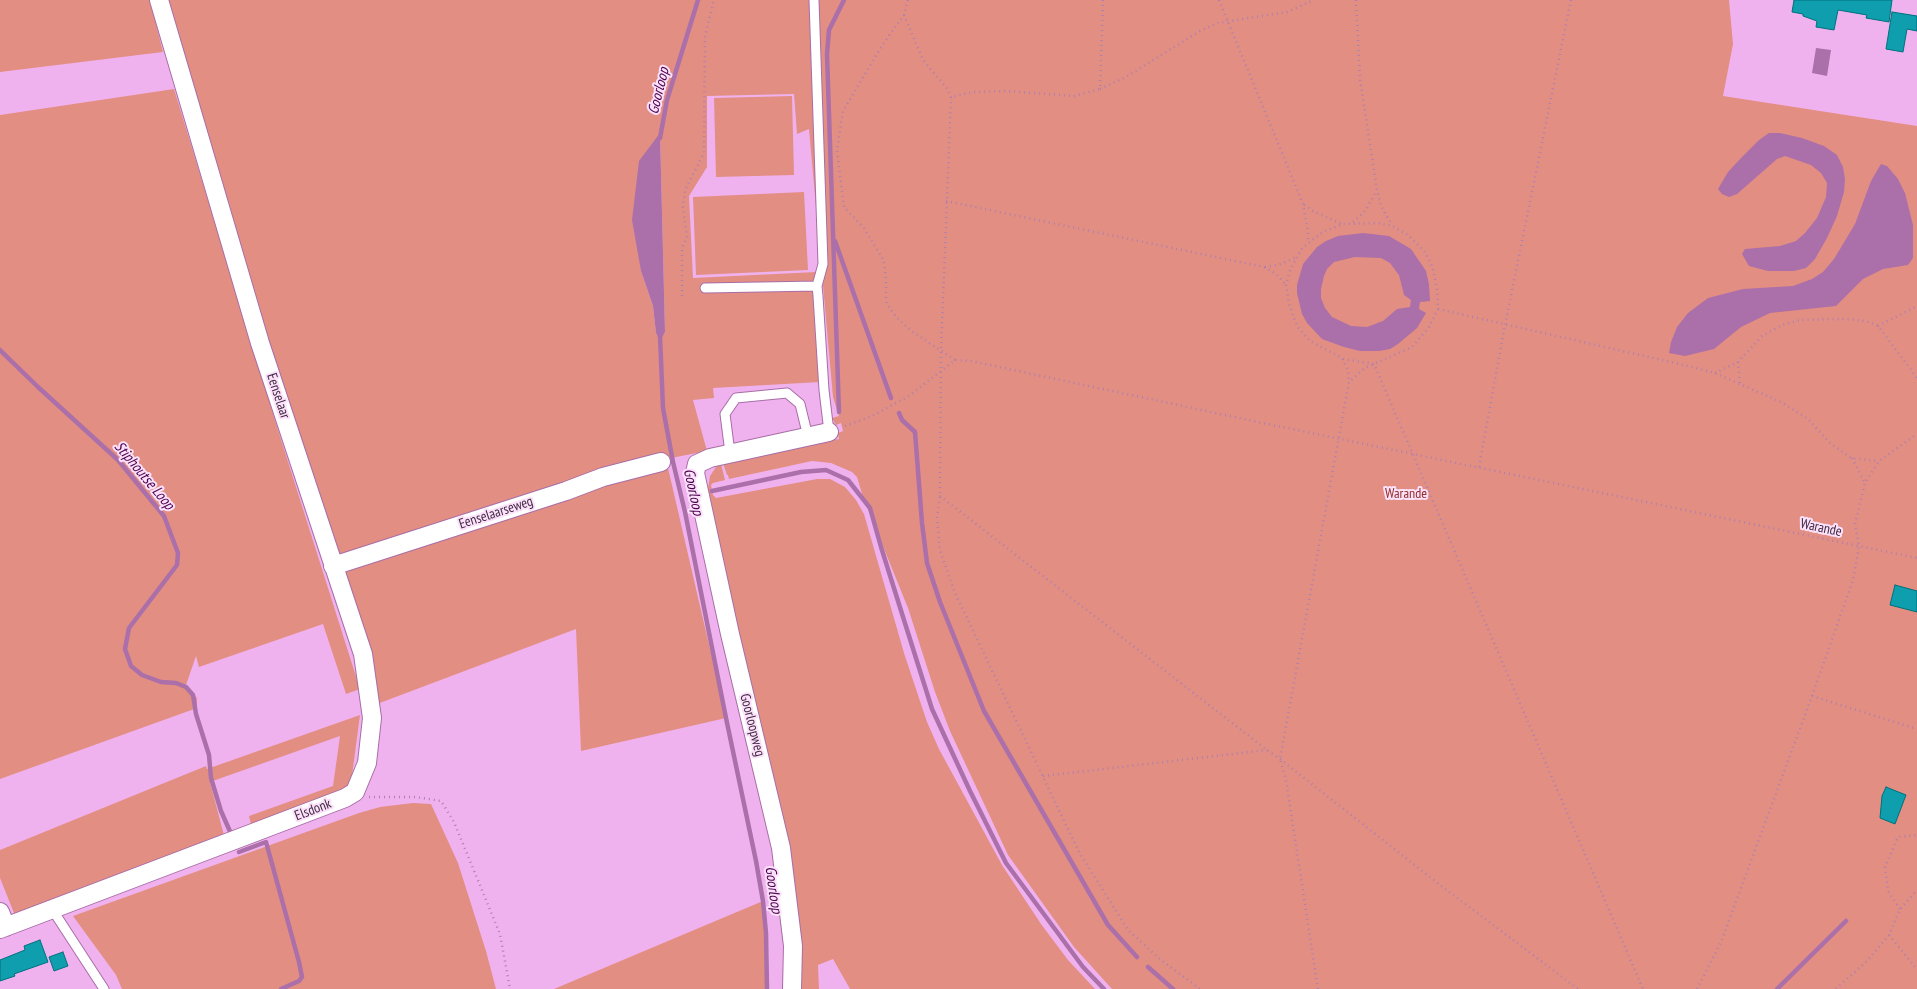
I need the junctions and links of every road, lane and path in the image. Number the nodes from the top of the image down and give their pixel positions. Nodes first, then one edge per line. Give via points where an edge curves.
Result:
1 (159, 0) edge
2 (714, 0) edge
3 (814, 0) edge
4 (908, 0) edge
5 (1102, 0) edge
6 (1219, 0) edge
7 (1314, 0) edge
8 (1356, 0) edge
9 (1571, 0) edge
10 (904, 15) junction
11 (1228, 22) junction
12 (1100, 89) junction
13 (951, 97) junction
14 (1376, 190) junction
15 (946, 201) junction
16 (1303, 204) junction
17 (1351, 223) junction
18 (1343, 224) junction
19 (1392, 226) junction
20 (1308, 242) junction
21 (1295, 258) junction
22 (1264, 267) junction
23 (1286, 285) junction
24 (817, 286) junction
25 (705, 288) dead end
26 (682, 296) dead end
27 (1917, 306) edge
28 (1438, 309) junction
29 (1505, 325) junction
30 (1878, 326) junction
31 (941, 350) junction
32 (1342, 358) junction
33 (955, 360) junction
34 (1738, 362) junction
35 (1374, 364) junction
36 (941, 370) junction
37 (1715, 374) junction
38 (1917, 378) edge
39 (1348, 382) junction
40 (1740, 384) junction
41 (829, 432) junction
42 (1917, 433) edge
43 (808, 437) junction
44 (1338, 438) junction
45 (730, 453) junction
46 (1413, 453) junction
47 (1851, 458) junction
48 (1879, 461) junction
49 (661, 462) dead end
50 (1479, 467) junction
51 (1865, 483) junction
52 (940, 496) junction
53 (1859, 546) junction
54 (1917, 558) edge
55 (333, 566) junction
56 (1812, 696) junction
57 (1917, 729) edge
58 (1267, 750) junction
59 (1280, 759) junction
60 (1043, 776) junction
61 (355, 792) junction
62 (1917, 835) edge
63 (1917, 890) edge
64 (52, 909) junction
65 (1900, 909) junction
66 (2, 922) edge
67 (1889, 935) junction
68 (1917, 967) edge
69 (104, 989) edge
70 (510, 989) edge
71 (792, 989) edge
72 (1200, 989) edge
73 (1318, 989) edge
74 (1578, 989) edge
75 (1643, 989) edge
76 (1697, 989) edge
77 (1836, 989) edge

1 - 55 street, Eenselaar via 260,343
2 - 26 path via 705,36 704,153 685,190 682,207 687,238 682,247
3 - 24 lane via 823,264
4 - 10 path
5 - 12 path
6 - 11 path
7 - 11 path via 1287,12
8 - 14 path via 1360,79
9 - 29 path
10 - 13 path via 923,60
10 - 31 path via 842,111 837,150 844,207 864,228 884,261 886,301 890,309 913,332
11 - 12 path via 1200,31
11 - 16 path
12 - 13 path via 1074,96 1007,91 973,92
13 - 15 path
14 - 17 path via 1366,210
14 - 19 path
15 - 22 path
15 - 31 path
16 - 18 path
16 - 20 path
17 - 18 path
17 - 19 path
18 - 20 path
19 - 28 path via 1408,235 1425,252 1432,266
20 - 21 path
21 - 22 path via 1278,266
21 - 23 path
22 - 23 path
23 - 32 path via 1297,326 1310,341
24 - 25 lane
24 - 41 lane
27 - 30 path
28 - 29 path
28 - 35 path via 1429,327 1412,347
29 - 37 path
29 - 50 path
30 - 34 path via 1844,319 1800,320 1762,336
30 - 38 path
31 - 33 path
31 - 36 path
32 - 35 path
32 - 39 path via 1348,370
33 - 36 path
33 - 44 path, Warande
34 - 37 path
34 - 40 path
35 - 39 path
35 - 46 path
36 - 41 path via 924,386 901,400 872,416
36 - 52 path
37 - 40 path
39 - 44 path
40 - 47 path via 1781,402 1808,419
41 - 43 street
42 - 48 path
43 - 45 street
43 - 45 lane via 800,404 787,393 736,398 724,414
44 - 46 path, Warande
44 - 59 path
45 - 71 street, Goorloopweg via 697,464 695,473 782,848 793,946
46 - 50 path, Warande
46 - 75 path
47 - 48 path
47 - 51 path
48 - 51 path
49 - 55 street, Eenselaarseweg via 603,477
50 - 53 path, Warande
51 - 53 path via 1856,524
52 - 58 path
52 - 60 path via 937,518 940,550 954,591
53 - 54 path, Warande
53 - 56 path via 1853,580
55 - 61 street, Eenselaar via 363,654 372,718 367,763
56 - 57 path
56 - 76 path via 1721,942
58 - 59 path
58 - 60 path
59 - 73 path
59 - 74 path
60 - 72 path via 1079,852 1128,930
61 - 64 street, Elsdonk
61 - 70 path via 366,797 416,796 440,801 454,822 500,934
62 - 65 path via 1898,837 1885,867 1888,891
63 - 65 path
64 - 66 street, Elsdonk
64 - 69 lane
65 - 67 path
67 - 68 path
67 - 77 path via 1868,960

